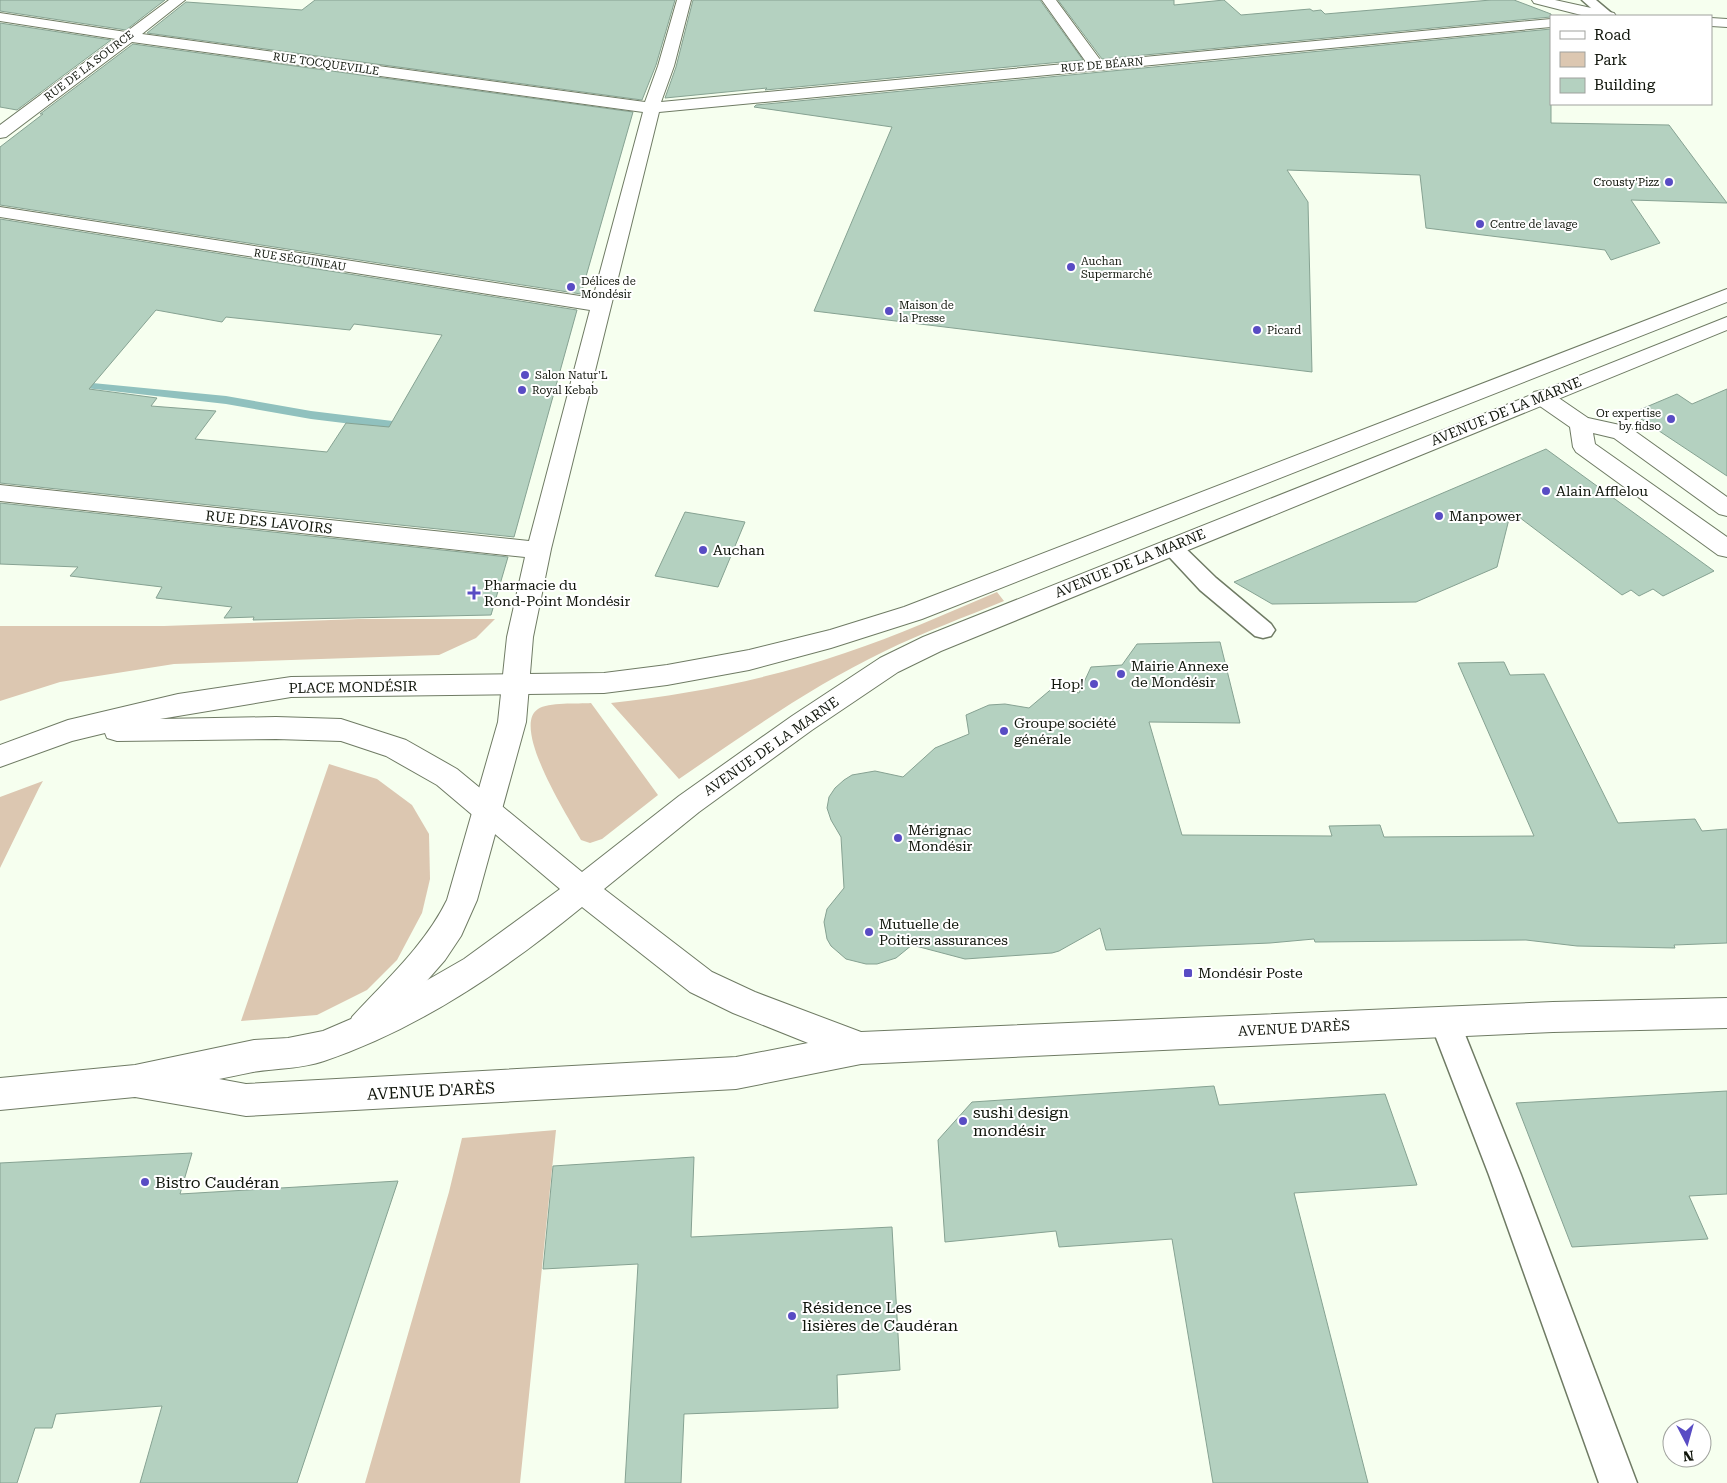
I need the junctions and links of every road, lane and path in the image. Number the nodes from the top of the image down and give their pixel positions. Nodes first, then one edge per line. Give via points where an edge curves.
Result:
1 (178, 0) edge
2 (684, 0) edge
3 (1049, 0) edge
4 (1539, 0) edge
5 (1588, 0) edge
6 (1571, 13) edge
7 (1596, 15) edge
8 (1608, 15) edge
9 (0, 17) edge
10 (1712, 22) edge
11 (1550, 23) edge
12 (1727, 23) edge
13 (129, 37) junction
14 (1096, 65) junction
15 (652, 108) junction
16 (0, 133) edge
17 (0, 212) edge
18 (1727, 295) edge
19 (601, 304) junction
20 (1727, 323) edge
21 (1542, 397) junction
22 (1581, 424) junction
23 (0, 493) edge
24 (1718, 501) edge
25 (1677, 513) junction
26 (1171, 547) junction
27 (538, 549) junction
28 (1727, 549) edge
29 (1263, 630) dead end
30 (514, 685) junction
31 (68, 731) junction
32 (0, 756) edge
33 (488, 811) junction
34 (581, 889) junction
35 (1727, 1013) edge
36 (1445, 1022) junction
37 (363, 1030) junction
38 (861, 1048) junction
39 (135, 1081) junction
40 (0, 1094) edge
41 (1618, 1483) edge

1 - 13 street, RUE DE LA SOURCE
2 - 15 street
3 - 14 street
4 - 6 street
5 - 8 lane
6 - 7 street
9 - 13 street, RUE TOCQUEVILLE
10 - 12 street
11 - 14 street, RUE DE BÉARN
13 - 15 street, RUE TOCQUEVILLE
13 - 16 street, RUE DE LA SOURCE
14 - 15 street, RUE DE BÉARN
15 - 19 street
17 - 19 street, RUE SÉGUINEAU
18 - 30 street, AVENUE DE LA MARNE via 913,613 831,640 667,675 604,683
19 - 27 street
20 - 21 street, AVENUE DE LA MARNE
21 - 22 street
21 - 26 street, AVENUE DE LA MARNE
22 - 24 street via 1621,432
22 - 25 street via 1584,447
23 - 27 street, RUE DES LAVOIRS
24 - 25 street via 1686,495 1678,500
25 - 28 street
26 - 29 lane via 1208,584
26 - 34 street, AVENUE DE LA MARNE via 932,644 889,665 689,804
27 - 30 street
30 - 31 street, PLACE MONDÉSIR via 291,687 178,704
30 - 33 street via 512,722
31 - 32 street, PLACE MONDÉSIR
31 - 33 street, PLACE MONDÉSIR via 341,730 396,748 447,777
33 - 34 street, PLACE MONDÉSIR
33 - 37 street via 462,900 450,926 434,950
34 - 37 street via 475,969
34 - 38 street, AVENUE D'ARÈS via 701,982 744,1003
35 - 36 street, AVENUE D'ARÈS
36 - 38 street, AVENUE D'ARÈS
36 - 41 lane
37 - 39 street via 323,1046 297,1052 254,1056
38 - 39 street, AVENUE D'ARÈS via 736,1073 246,1100
39 - 40 street, AVENUE D'ARÈS

